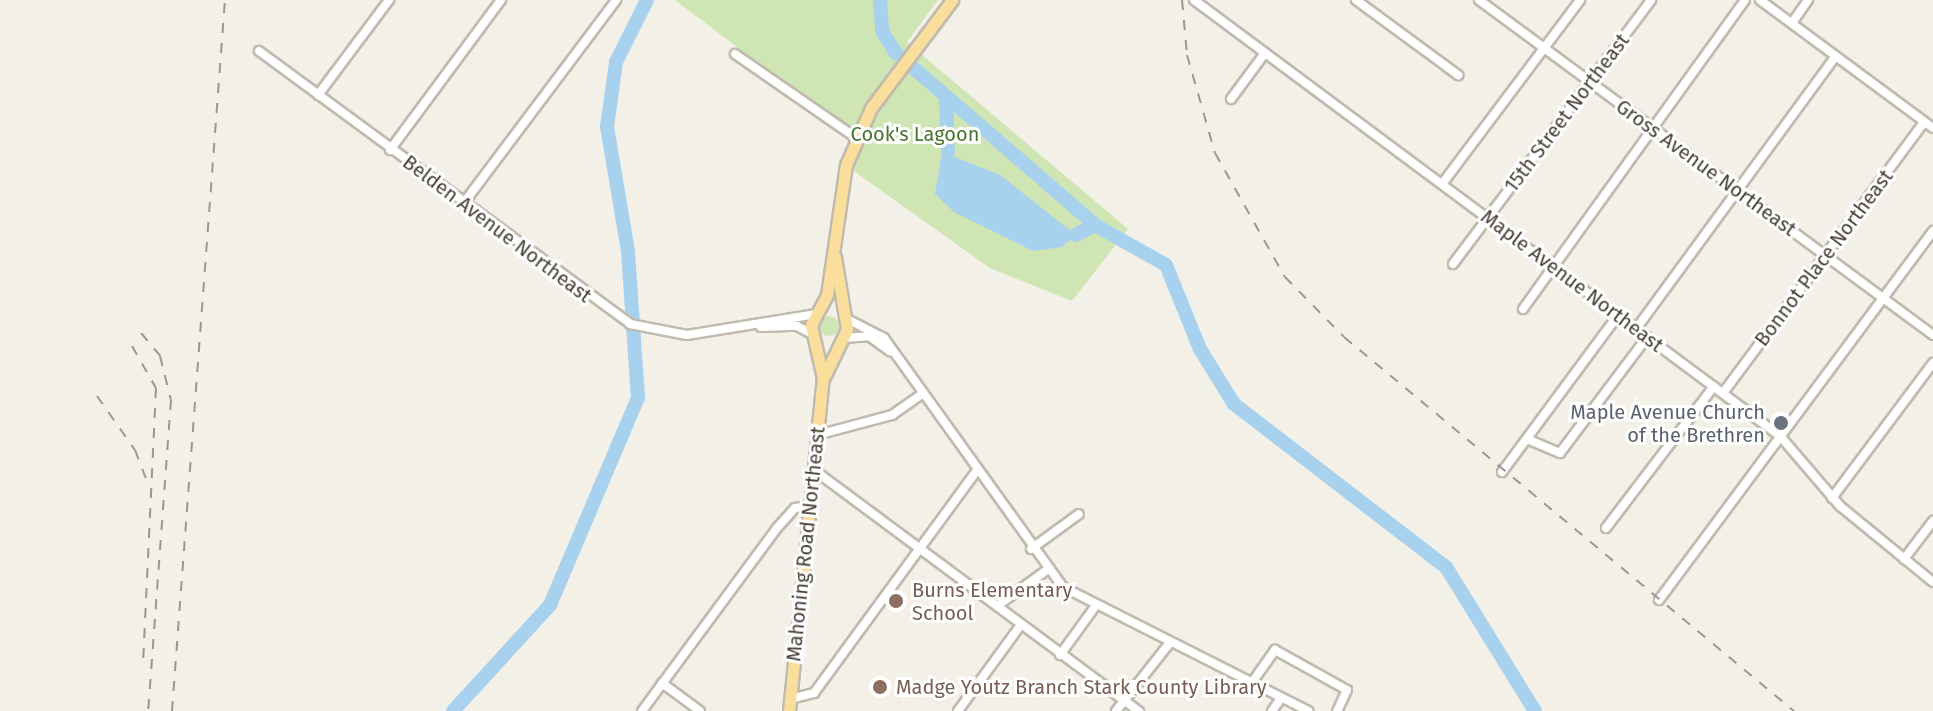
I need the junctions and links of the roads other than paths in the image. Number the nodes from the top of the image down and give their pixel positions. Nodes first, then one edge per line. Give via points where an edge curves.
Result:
1 (389, 0) edge
2 (501, 0) edge
3 (616, 0) edge
4 (952, 0) edge
5 (1194, 0) edge
6 (1356, 0) edge
7 (1479, 0) edge
8 (1580, 0) edge
9 (1651, 0) edge
10 (1745, 0) edge
11 (1760, 0) edge
12 (1808, 0) edge
13 (1792, 23) junction
14 (1544, 48) junction
15 (259, 51) dead end
16 (1265, 53) junction
17 (735, 54) dead end
18 (1836, 56) junction
19 (1458, 75) dead end
20 (1590, 81) junction
21 (318, 95) junction
22 (1231, 99) dead end
23 (1924, 122) junction
24 (1650, 127) junction
25 (1933, 128) edge
26 (855, 137) junction
27 (390, 150) junction
28 (1442, 184) junction
29 (1737, 191) junction
30 (463, 204) junction
31 (1488, 218) junction
32 (1933, 231) edge
33 (1825, 256) junction
34 (835, 257) junction
35 (1453, 264) dead end
36 (1552, 266) junction
37 (1883, 298) junction
38 (1523, 309) dead end
39 (817, 312) junction
40 (1618, 315) junction
41 (844, 316) junction
42 (761, 327) junction
43 (1636, 329) junction
44 (1933, 335) edge
45 (814, 337) junction
46 (1647, 337) junction
47 (842, 339) junction
48 (891, 351) junction
49 (1933, 363) edge
50 (823, 378) junction
51 (1714, 386) junction
52 (1723, 393) junction
53 (921, 395) junction
54 (817, 435) junction
55 (1780, 436) junction
56 (1527, 439) junction
57 (814, 470) junction
58 (976, 472) junction
59 (1502, 472) dead end
60 (1832, 498) junction
61 (810, 506) junction
62 (1079, 514) dead end
63 (1933, 521) edge
64 (1606, 528) dead end
65 (920, 547) junction
66 (1031, 549) junction
67 (1904, 559) junction
68 (1047, 570) junction
69 (1933, 582) edge
70 (1659, 600) dead end
71 (997, 606) junction
72 (1094, 608) junction
73 (1020, 626) junction
74 (1169, 644) junction
75 (1060, 655) junction
76 (662, 683) junction
77 (1251, 684) junction
78 (1281, 698) junction
79 (1125, 701) junction
80 (789, 705) edge
81 (642, 711) edge
82 (700, 711) edge
83 (958, 711) edge
84 (1116, 711) edge
85 (1139, 711) edge
86 (1272, 711) edge
87 (1308, 711) edge
88 (1337, 711) edge

1 - 21 street
2 - 27 street
3 - 30 street
4 - 26 main road
5 - 16 street, Maple Avenue Northeast
6 - 19 street
7 - 14 street, Gross Avenue Northeast
8 - 14 street
9 - 20 street, 15th Street Northeast
10 - 24 street
11 - 13 street
12 - 13 street
13 - 18 street
14 - 20 street, Gross Avenue Northeast
14 - 28 street
15 - 21 street, Belden Avenue Northeast
16 - 22 street
16 - 28 street, Maple Avenue Northeast
17 - 26 street
18 - 23 street
18 - 29 street
20 - 24 street, Gross Avenue Northeast
20 - 31 street, 15th Street Northeast
21 - 27 street, Belden Avenue Northeast
23 - 25 street
23 - 33 street, Bonnot Place Northeast
24 - 29 street, Gross Avenue Northeast
24 - 36 street
26 - 34 main road
27 - 30 street, Belden Avenue Northeast
28 - 31 street, Maple Avenue Northeast
29 - 33 street, Gross Avenue Northeast
29 - 43 street
30 - 42 street, Belden Avenue Northeast via 616,317 647,330 687,335
31 - 35 street, 15th Street Northeast
31 - 36 street, Maple Avenue Northeast
32 - 37 street
33 - 37 street, Gross Avenue Northeast
33 - 52 street, Bonnot Place Northeast
34 - 39 main road
34 - 41 main road
36 - 38 street
36 - 40 street, Maple Avenue Northeast
37 - 44 street, Gross Avenue Northeast
37 - 55 street
39 - 41 main road
39 - 42 street, Belden Avenue Northeast
39 - 45 main road, Mahoning Road Northeast
40 - 43 street, Maple Avenue Northeast
40 - 56 street
41 - 47 main road
41 - 48 street via 877,331
42 - 45 street, Belden Avenue Northeast via 799,327
43 - 46 street, Maple Avenue Northeast
45 - 47 main road
45 - 50 main road, Mahoning Road Northeast
46 - 51 street, Maple Avenue Northeast
46 - 56 street via 1560,453
47 - 48 street via 866,335
47 - 50 main road, Mahoning Road Northeast
48 - 53 street
49 - 60 street
50 - 54 main road, Mahoning Road Northeast
51 - 52 street, Maple Avenue Northeast
51 - 64 street
52 - 55 street, Maple Avenue Northeast
53 - 54 street via 892,415
53 - 58 street
54 - 57 main road, Mahoning Road Northeast
55 - 60 street, Maple Avenue Northeast
55 - 70 street
56 - 59 street
57 - 61 main road, Mahoning Road Northeast
57 - 65 street
58 - 65 street
58 - 66 street
60 - 67 street, Maple Avenue Northeast
61 - 76 street via 795,508 777,528
61 - 80 main road, Mahoning Road Northeast
62 - 66 street
63 - 67 street
65 - 71 street
65 - 80 street via 814,693
66 - 68 street
67 - 69 street, Maple Avenue Northeast
68 - 71 street
68 - 72 street
71 - 73 street
72 - 74 street
72 - 75 street
73 - 75 street
73 - 83 street
74 - 77 street
74 - 79 street
75 - 79 street
76 - 81 street
76 - 82 street
77 - 78 street
77 - 88 street via 1275,650 1347,690
78 - 86 street
78 - 87 street
79 - 84 street
79 - 85 street

